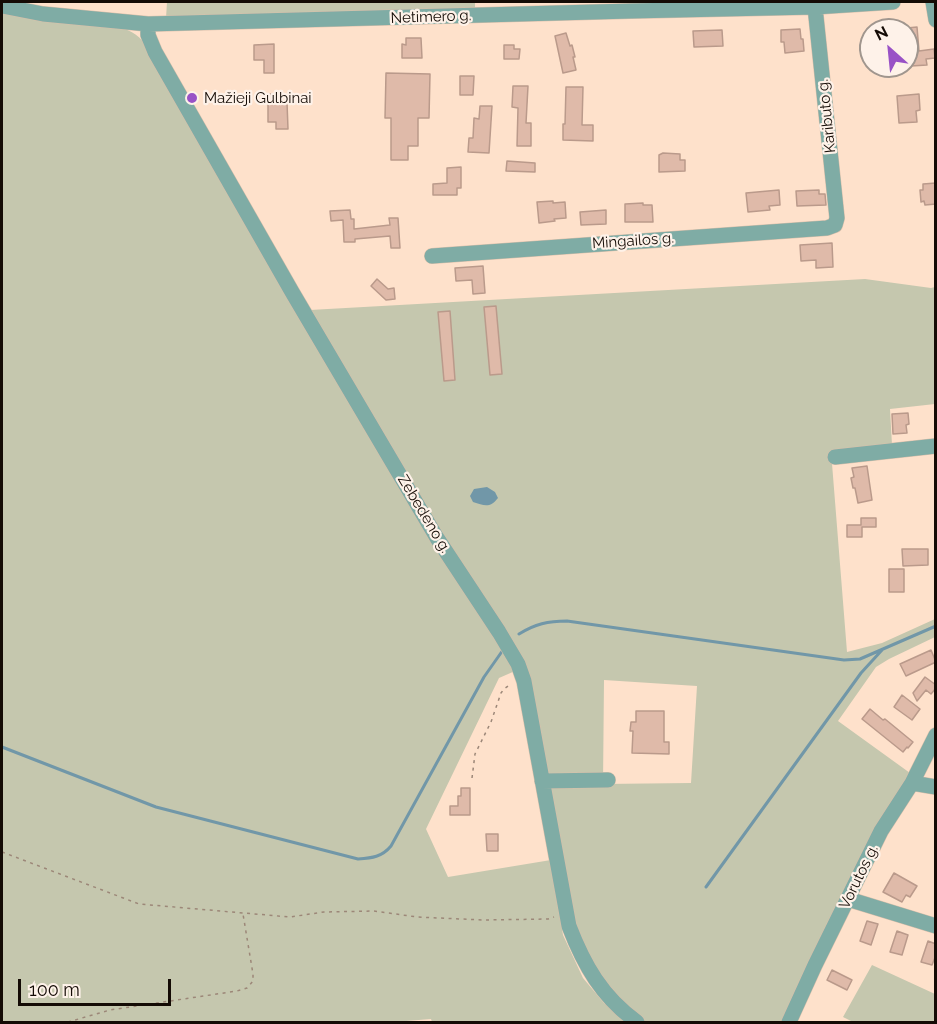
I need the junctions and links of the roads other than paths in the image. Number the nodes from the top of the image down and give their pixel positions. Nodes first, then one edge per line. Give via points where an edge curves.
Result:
1 (893, 2) edge
2 (933, 2) edge
3 (2, 6) edge
4 (815, 7) junction
5 (936, 20) edge
6 (148, 24) junction
7 (835, 225) joint
8 (432, 256) dead end
9 (936, 446) edge
10 (835, 457) dead end
11 (936, 735) edge
12 (608, 780) dead end
13 (542, 781) junction
14 (912, 783) junction
15 (936, 787) edge
16 (848, 899) junction
17 (936, 926) edge
18 (637, 1023) edge
19 (789, 1023) edge

1 - 4 street, Netimero g.
2 - 5 street
3 - 6 street, Netimero g.
4 - 6 street, Netimero g.
4 - 7 street, Kaributo g.
6 - 13 street, Zebedeno g. via 155,52 287,282 438,538 518,664
7 - 8 street, Mingailos g.
9 - 10 street
11 - 14 street, Vorutos g.
12 - 13 street
13 - 18 street, Zebedeno g. via 566,913 577,947 603,990
14 - 15 street
14 - 16 street, Vorutos g. via 881,831
16 - 17 street
16 - 19 street, Vorutos g.

